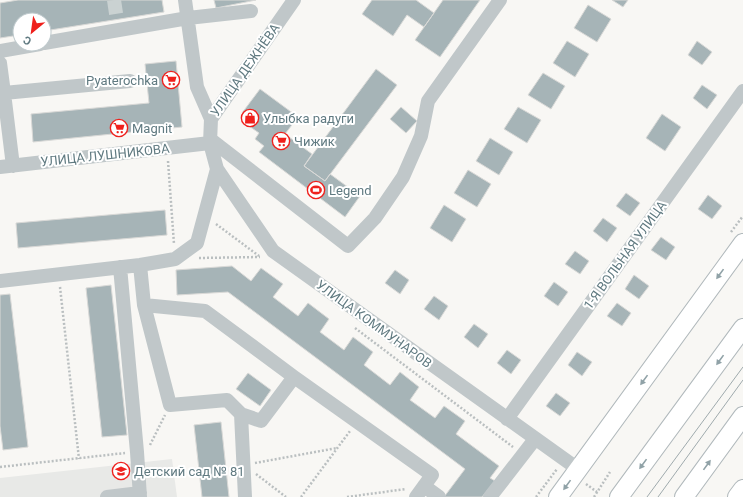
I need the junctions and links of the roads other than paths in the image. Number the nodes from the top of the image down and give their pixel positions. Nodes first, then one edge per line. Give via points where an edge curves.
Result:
1 (185, 0) edge
2 (294, 0) edge
3 (500, 0) edge
4 (251, 10) dead end
5 (188, 18) junction
6 (52, 41) edge
7 (12, 49) edge
8 (0, 51) edge
9 (0, 63) edge
10 (130, 81) dead end
11 (743, 91) edge
12 (2, 93) edge
13 (210, 119) junction
14 (210, 141) junction
15 (7, 166) edge
16 (217, 169) junction
17 (743, 243) edge
18 (140, 265) junction
19 (120, 267) junction
20 (0, 280) edge
21 (144, 305) junction
22 (743, 328) edge
23 (294, 377) junction
24 (241, 414) junction
25 (743, 416) edge
26 (507, 419) junction
27 (535, 439) junction
28 (578, 469) junction
29 (743, 489) edge
30 (420, 492) edge
31 (140, 495) edge
32 (107, 497) edge
33 (245, 497) edge
34 (439, 497) edge
35 (490, 497) edge
36 (558, 497) edge
37 (619, 497) edge
38 (684, 497) edge
39 (737, 497) edge

1 - 5 street
2 - 13 street, УЛИЦА ДЕЖНЁВА
3 - 14 street via 428,101 420,136 403,177 375,218 348,246
4 - 5 street
5 - 6 street via 118,25
5 - 13 street via 197,87
7 - 8 street
9 - 12 street
10 - 12 street
11 - 26 street, 1-Я ВОЛЬНАЯ УЛИЦА
12 - 15 street
13 - 14 street, УЛИЦА ДЕЖНЁВА
14 - 15 street, УЛИЦА ЛУШНИКОВА
14 - 16 street, УЛИЦА КОММУНАРОВ
16 - 18 street via 197,243 175,259
16 - 26 street, УЛИЦА КОММУНАРОВ via 266,254
17 -> 28 main road
18 - 19 street
18 - 21 street
19 - 20 street
19 - 31 street
21 - 23 street via 205,311
21 - 24 street via 170,405 227,400
22 -> 37 main road
23 - 24 street via 261,422
23 - 30 street via 432,475
24 - 33 street
38 -> 25 main road
26 - 27 street, УЛИЦА КОММУНАРОВ
27 - 28 street, УЛИЦА КОММУНАРОВ
27 - 35 street
28 -> 36 main road
29 - 39 main road
30 - 34 street
31 - 32 street

